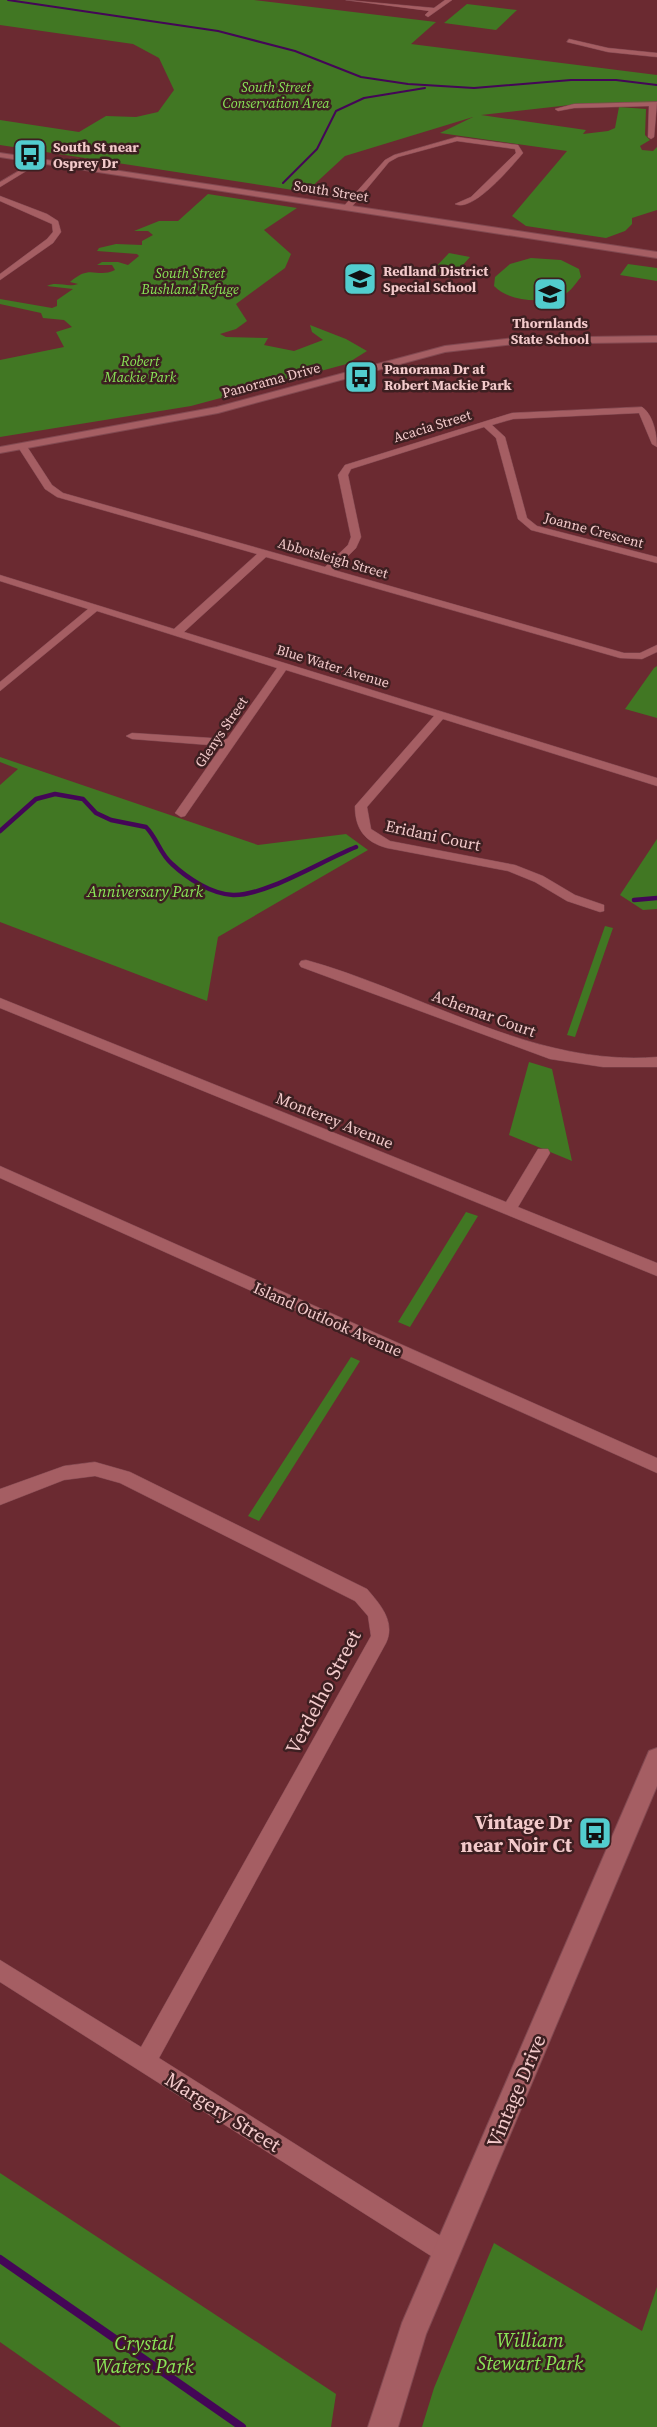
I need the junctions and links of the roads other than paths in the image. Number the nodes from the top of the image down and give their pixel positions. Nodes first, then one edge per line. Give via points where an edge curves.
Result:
1 (350, 0) edge
2 (449, 0) edge
3 (433, 10) junction
4 (423, 19) dead end
5 (569, 41) dead end
6 (657, 55) edge
7 (655, 104) edge
8 (558, 109) dead end
9 (651, 137) dead end
10 (0, 155) edge
11 (39, 161) junction
12 (0, 185) edge
13 (0, 198) edge
14 (459, 204) dead end
15 (347, 207) junction
16 (657, 255) edge
17 (0, 278) edge
18 (657, 339) edge
19 (486, 424) junction
20 (657, 444) edge
21 (23, 447) junction
22 (0, 450) edge
23 (265, 553) junction
24 (657, 560) edge
25 (327, 571) junction
26 (0, 578) edge
27 (95, 608) junction
28 (176, 633) junction
29 (657, 648) edge
30 (284, 666) junction
31 (0, 688) edge
32 (441, 715) junction
33 (132, 736) dead end
34 (230, 743) junction
35 (657, 782) edge
36 (181, 813) dead end
37 (600, 908) dead end
38 (306, 964) dead end
39 (0, 1003) edge
40 (657, 1062) edge
41 (543, 1153) dead end
42 (0, 1172) edge
43 (508, 1210) junction
44 (657, 1270) edge
45 (657, 1466) edge
46 (0, 1497) edge
47 (656, 1762) edge
48 (0, 1970) edge
49 (145, 2062) junction
50 (447, 2253) junction
51 (383, 2427) edge

1 - 3 street
2 - 3 street
3 - 4 street
5 - 6 street
7 - 8 street
7 - 9 street
10 - 11 street, South Street
11 - 12 street
11 - 15 street, South Street
13 - 17 street via 44,216 56,224 57,232
14 - 15 street via 474,199 520,153 518,147 457,139 396,156 387,161
15 - 16 street, South Street
18 - 21 street, Panorama Drive via 515,341 444,350 228,408
19 - 20 street, Acacia Street via 531,413 642,410
19 - 24 street, Joanne Crescent via 500,437 523,519 534,528
19 - 25 street, Acacia Street via 348,468 344,475 356,537 353,546
21 - 22 street, Panorama Drive
21 - 23 street, Abbotsleigh Street via 48,487 60,495
23 - 25 street, Abbotsleigh Street
23 - 28 street
25 - 29 street, Abbotsleigh Street via 624,656 642,656
26 - 27 street, Blue Water Avenue
27 - 28 street, Blue Water Avenue
27 - 31 street
28 - 30 street, Blue Water Avenue
30 - 32 street, Blue Water Avenue
30 - 34 street, Glenys Street
32 - 35 street, Blue Water Avenue
32 - 37 street, Eridani Court via 361,806 360,822 369,837 511,868
33 - 34 street
34 - 36 street, Glenys Street
38 - 40 street, Achemar Court via 550,1054 583,1062
39 - 43 street, Monterey Avenue
41 - 43 street
42 - 45 street, Island Outlook Avenue
43 - 44 street, Monterey Avenue
46 - 49 street, Verdelho Street via 64,1473 95,1470 124,1477 361,1595 377,1613 380,1637
47 - 50 street, Vintage Drive
48 - 49 street, Margery Street
49 - 50 street, Margery Street
50 - 51 street, Vintage Drive via 412,2333

